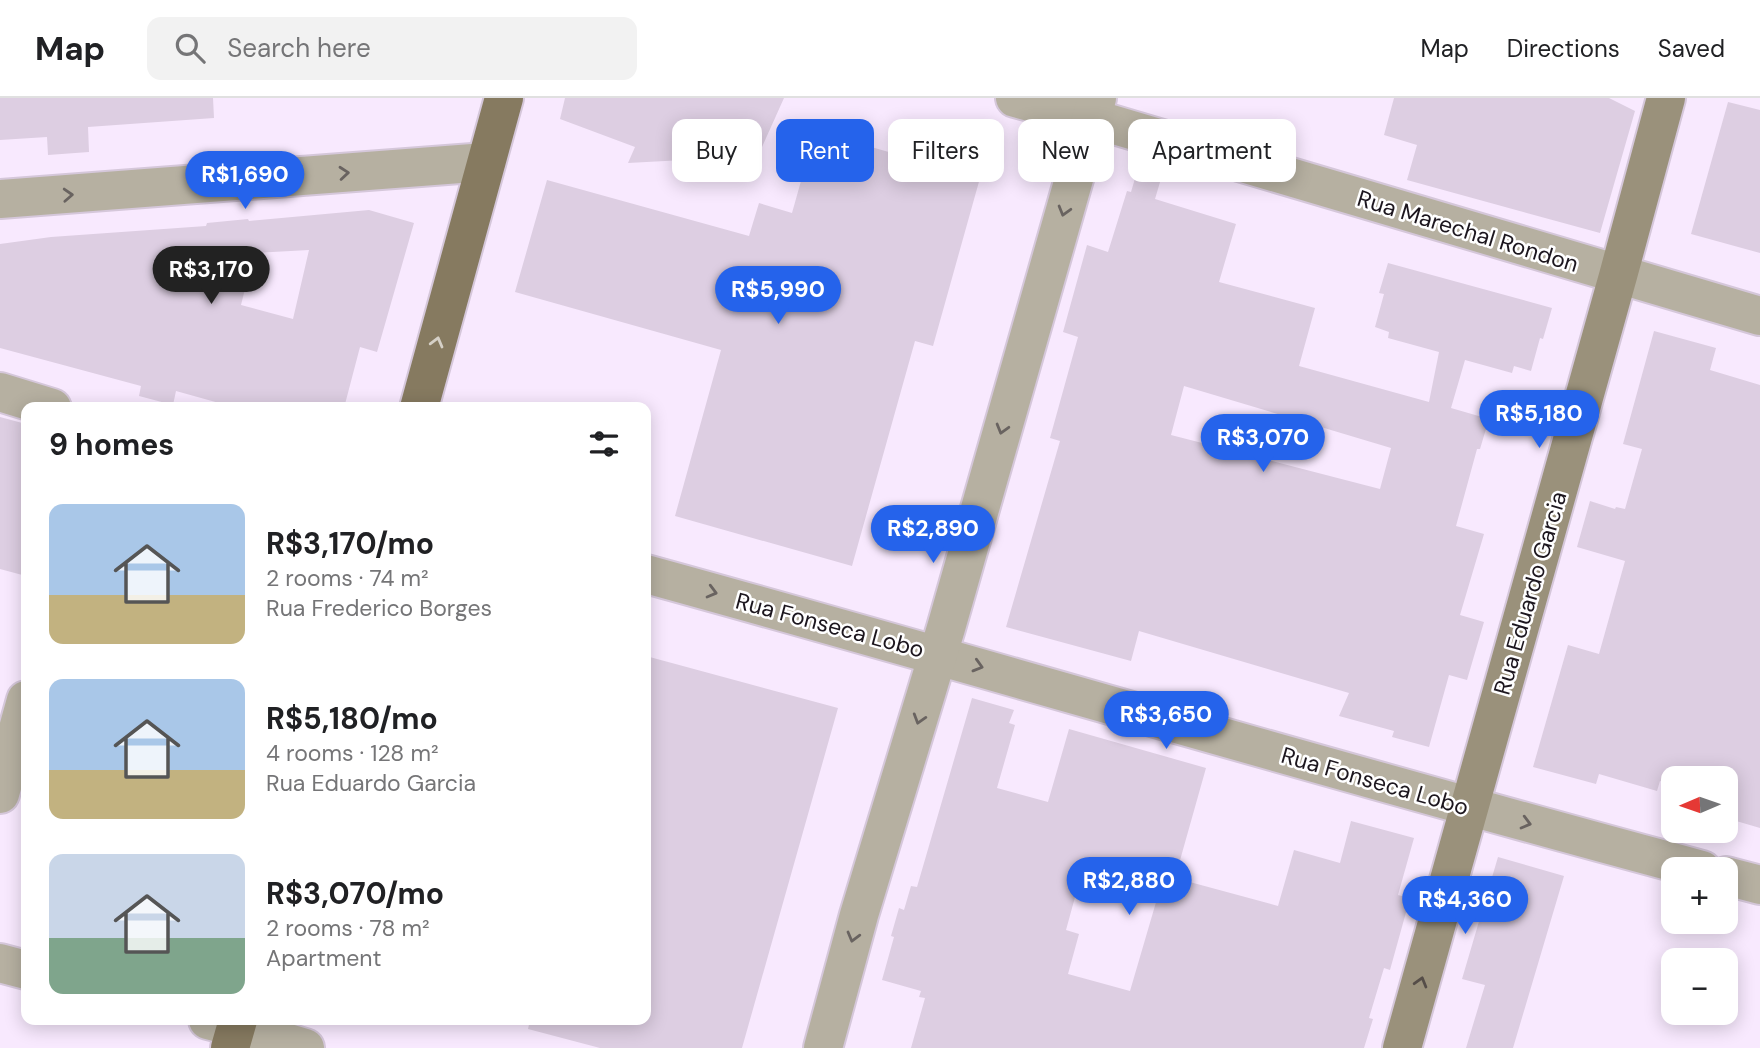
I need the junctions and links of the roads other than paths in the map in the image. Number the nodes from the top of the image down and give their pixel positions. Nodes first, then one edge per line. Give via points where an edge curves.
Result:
1 (1015, 98) edge
2 (1666, 98) edge
3 (1094, 108) edge
4 (499, 117) edge
5 (0, 199) edge
6 (1618, 276) junction
7 (1760, 316) edge
8 (0, 392) edge
9 (32, 402) edge
10 (421, 402) edge
11 (651, 574) edge
12 (938, 654) junction
13 (21, 718) edge
14 (0, 794) edge
15 (1470, 808) junction
16 (1661, 859) edge
17 (1738, 879) edge
18 (1760, 885) edge
19 (0, 963) edge
20 (21, 969) edge
21 (228, 1029) edge
22 (305, 1048) edge
23 (823, 1048) edge
24 (1402, 1048) edge

1 - 3 street, Rua Marechal Rondon
2 - 6 main road, Rua Eduardo Garcia
3 - 6 street, Rua Marechal Rondon
3 -> 12 street
5 -> 4 street
10 -> 4 main road
6 - 7 street, Rua Marechal Rondon
6 - 15 main road, Rua Eduardo Garcia
8 - 9 street
11 -> 12 street, Rua Fonseca Lobo
12 -> 15 street, Rua Fonseca Lobo
12 -> 23 street
13 - 14 street
15 -> 16 street, Rua Fonseca Lobo
24 -> 15 main road, Rua Eduardo Garcia
17 - 18 street
19 - 20 street
21 - 22 street

